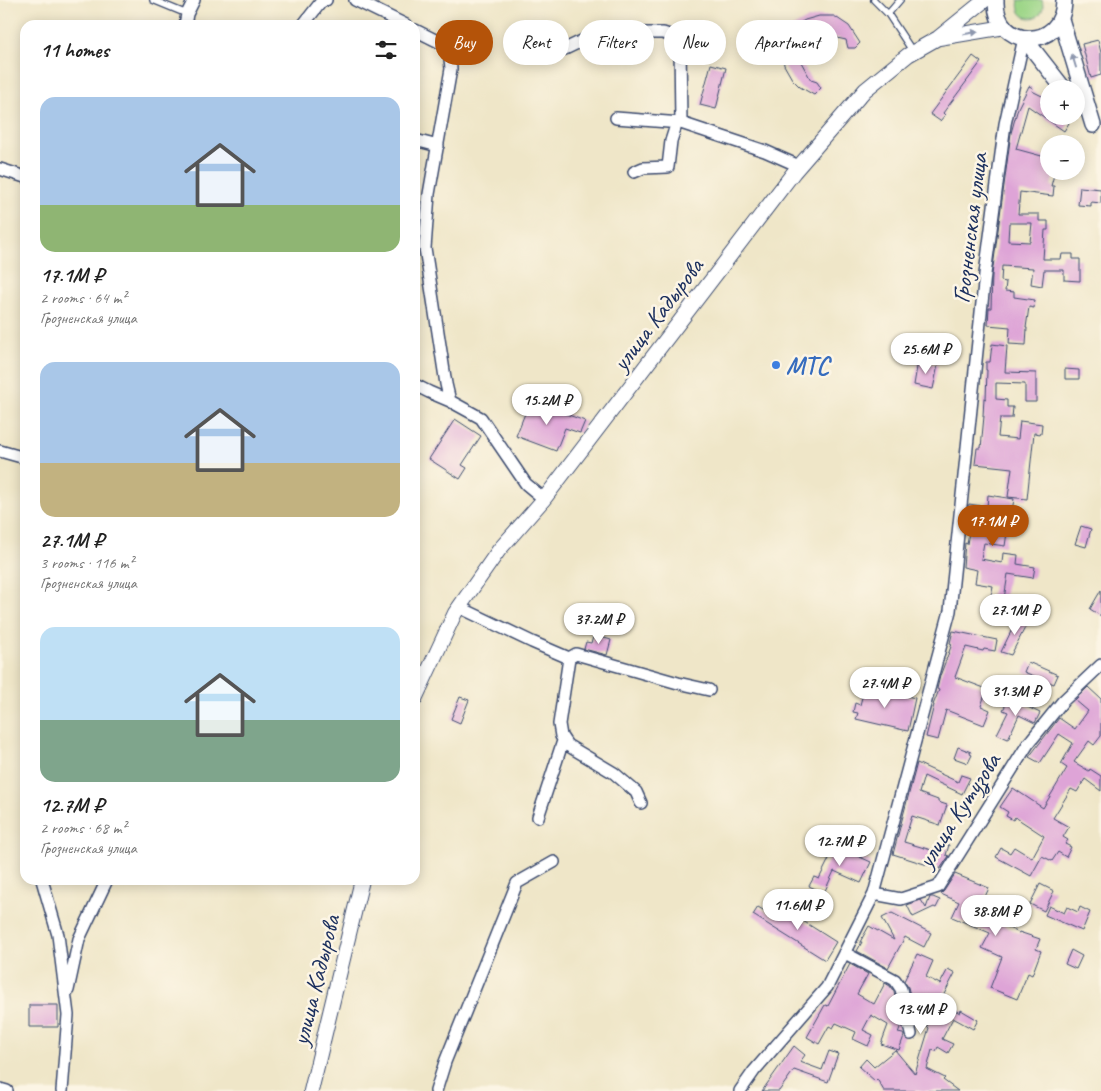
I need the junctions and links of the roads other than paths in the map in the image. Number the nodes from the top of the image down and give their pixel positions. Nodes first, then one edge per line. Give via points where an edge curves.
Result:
1 (153, 0) edge
2 (194, 0) edge
3 (326, 0) edge
4 (355, 0) edge
5 (874, 0) edge
6 (900, 0) edge
7 (985, 0) edge
8 (996, 0) edge
9 (1064, 0) edge
10 (888, 14) junction
11 (1061, 19) junction
12 (186, 20) edge
13 (307, 20) edge
14 (396, 20) edge
15 (1005, 27) junction
16 (420, 32) edge
17 (938, 38) junction
18 (1024, 38) junction
19 (569, 47) edge
20 (913, 52) junction
21 (1057, 80) edge
22 (1085, 115) edge
23 (616, 118) dead end
24 (679, 122) junction
25 (1097, 130) edge
26 (420, 141) edge
27 (438, 146) junction
28 (799, 166) junction
29 (0, 169) edge
30 (634, 172) dead end
31 (20, 175) edge
32 (420, 388) edge
33 (450, 400) junction
34 (0, 451) edge
35 (20, 457) edge
36 (544, 499) junction
37 (459, 607) junction
38 (569, 658) junction
39 (1101, 665) edge
40 (420, 688) edge
41 (709, 690) dead end
42 (563, 741) junction
43 (641, 803) dead end
44 (538, 816) dead end
45 (554, 862) dead end
46 (43, 885) edge
47 (104, 885) edge
48 (361, 885) edge
49 (874, 894) junction
50 (845, 954) junction
51 (66, 999) junction
52 (911, 1034) dead end
53 (0, 1089) edge
54 (7, 1091) edge
55 (62, 1091) edge
56 (311, 1091) edge
57 (436, 1091) edge
58 (740, 1091) edge

1 - 12 lane
2 - 12 street
3 - 13 street
4 - 14 street
5 - 10 lane
6 - 10 lane
7 - 17 street, улица Кадырова
8 - 15 main road via 999,18
9 - 11 main road
10 - 20 lane
11 - 18 main road via 1046,35
25 -> 11 main road
17 -> 15 street, улица Кадырова
15 - 18 main road
16 - 27 street via 449,47 451,69
17 - 20 street, улица Кадырова
18 - 21 main road
18 - 49 street, Грозненская улица via 1005,124 985,274 950,611
19 - 24 street via 588,38 643,33 672,36 680,44
20 - 28 street, улица Кадырова via 865,90
22 - 25 main road
23 - 24 street
24 - 28 street via 765,150
24 - 30 street via 671,141 668,167 643,168
26 - 27 street
27 - 33 street via 429,194 425,248
28 - 36 street, улица Кадырова
29 - 31 street
32 - 33 street
33 - 36 street via 480,418 526,484
34 - 35 street
36 - 37 street, улица Кадырова via 499,550
37 - 38 street
37 - 40 street, улица Кадырова
38 - 41 street via 576,654
38 - 42 street via 559,724
39 - 49 street, улица Кутузова via 1063,701 1028,744 938,886 901,899
42 - 43 street via 614,773 636,792
42 - 44 street
45 - 57 street via 518,883
46 - 51 street via 58,935
47 - 51 street via 79,939
48 - 56 street, улица Кадырова
49 - 50 street, Грозненская улица
50 - 52 street via 895,980 901,989
50 - 58 street, Грозненская улица via 827,987
51 - 55 street via 68,1015
53 - 54 street

